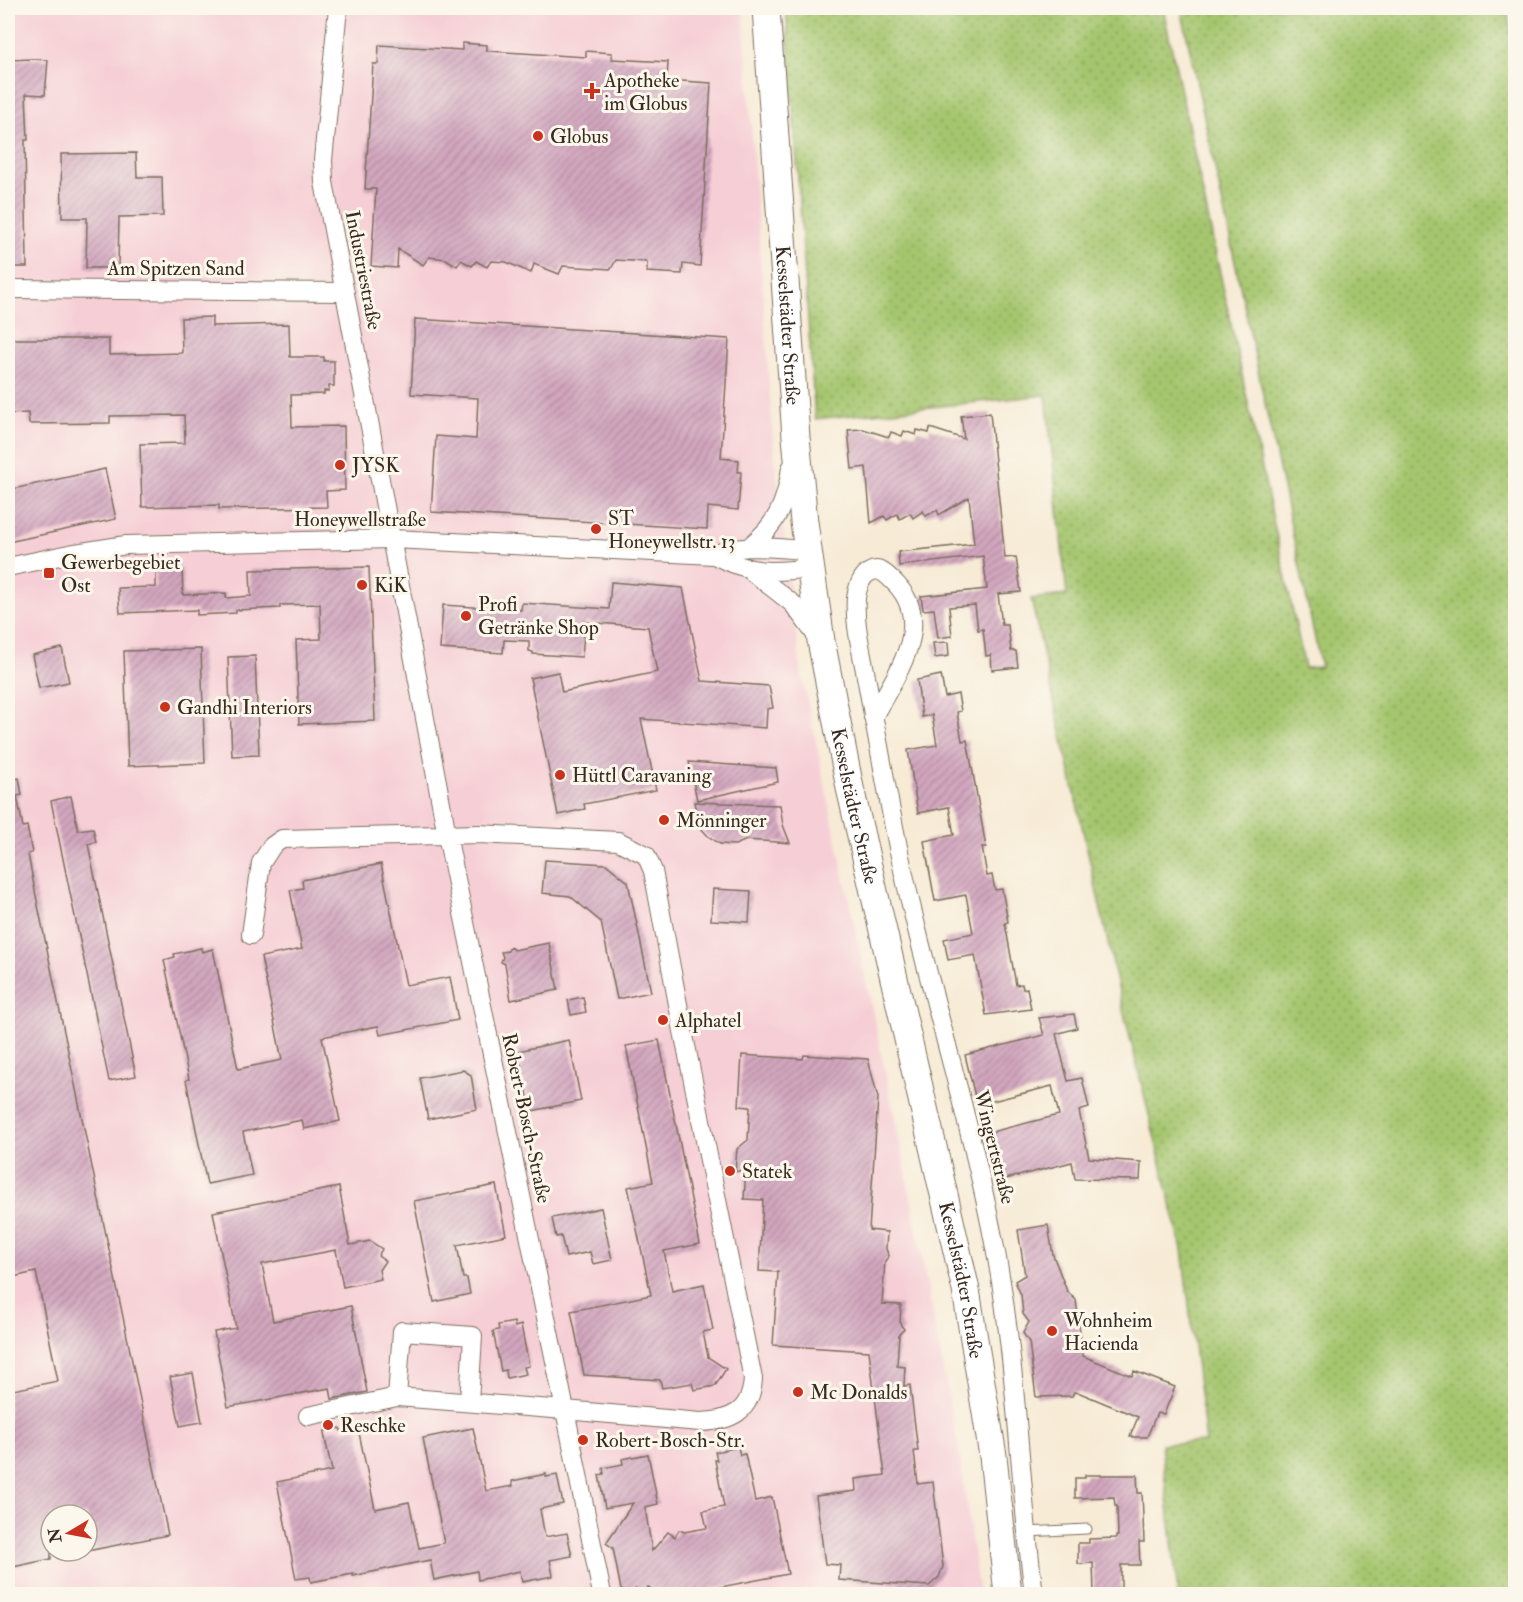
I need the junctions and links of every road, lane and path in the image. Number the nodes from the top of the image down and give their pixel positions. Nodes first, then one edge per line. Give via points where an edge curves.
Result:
1 (338, 8) edge
2 (766, 8) edge
3 (8, 290) edge
4 (345, 292) junction
5 (796, 436) junction
6 (393, 539) junction
7 (749, 547) junction
8 (714, 555) junction
9 (809, 559) junction
10 (8, 567) edge
11 (751, 571) junction
12 (821, 640) junction
13 (873, 717) junction
14 (447, 835) junction
15 (251, 935) dead end
16 (398, 1397) junction
17 (469, 1402) junction
18 (565, 1410) junction
19 (308, 1416) dead end
20 (1087, 1529) dead end
21 (1026, 1532) junction
22 (602, 1594) edge
23 (1008, 1594) edge
24 (1034, 1594) edge

1 - 4 street, Industriestraße via 323,172
2 - 5 main road, Kesselstädter Straße
3 - 4 street, Am Spitzen Sand
4 - 6 street, Industriestraße
5 - 7 street via 788,489 776,521
5 - 9 main road, Kesselstädter Straße
6 - 8 street, Honeywellstraße
6 - 10 street, Honeywellstraße via 126,545
6 - 14 street, Robert-Bosch-Straße
7 - 8 street, Honeywellstraße
7 - 9 street, Honeywellstraße
8 - 11 street, Honeywellstraße
9 - 11 street, Honeywellstraße via 788,571
9 - 12 main road, Kesselstädter Straße
11 - 12 street, Honeywellstraße via 793,604
12 - 23 main road, Kesselstädter Straße via 850,788 966,1290 993,1456
13 - 13 street, Wingertstraße via 906,657 913,622 900,588 882,571 873,570 862,580 856,601
13 - 21 street, Wingertstraße via 900,858 996,1251 1005,1305
14 - 15 street via 282,839 261,863
14 - 18 street, Robert-Bosch-Straße
14 - 18 street via 618,841 646,855 653,871 748,1348 752,1395 731,1416 714,1421
16 - 17 street
16 - 17 street via 402,1331 473,1336
16 - 19 street
17 - 18 street
18 - 22 street, Robert-Bosch-Straße
20 - 21 lane
21 - 24 street, Wingertstraße

